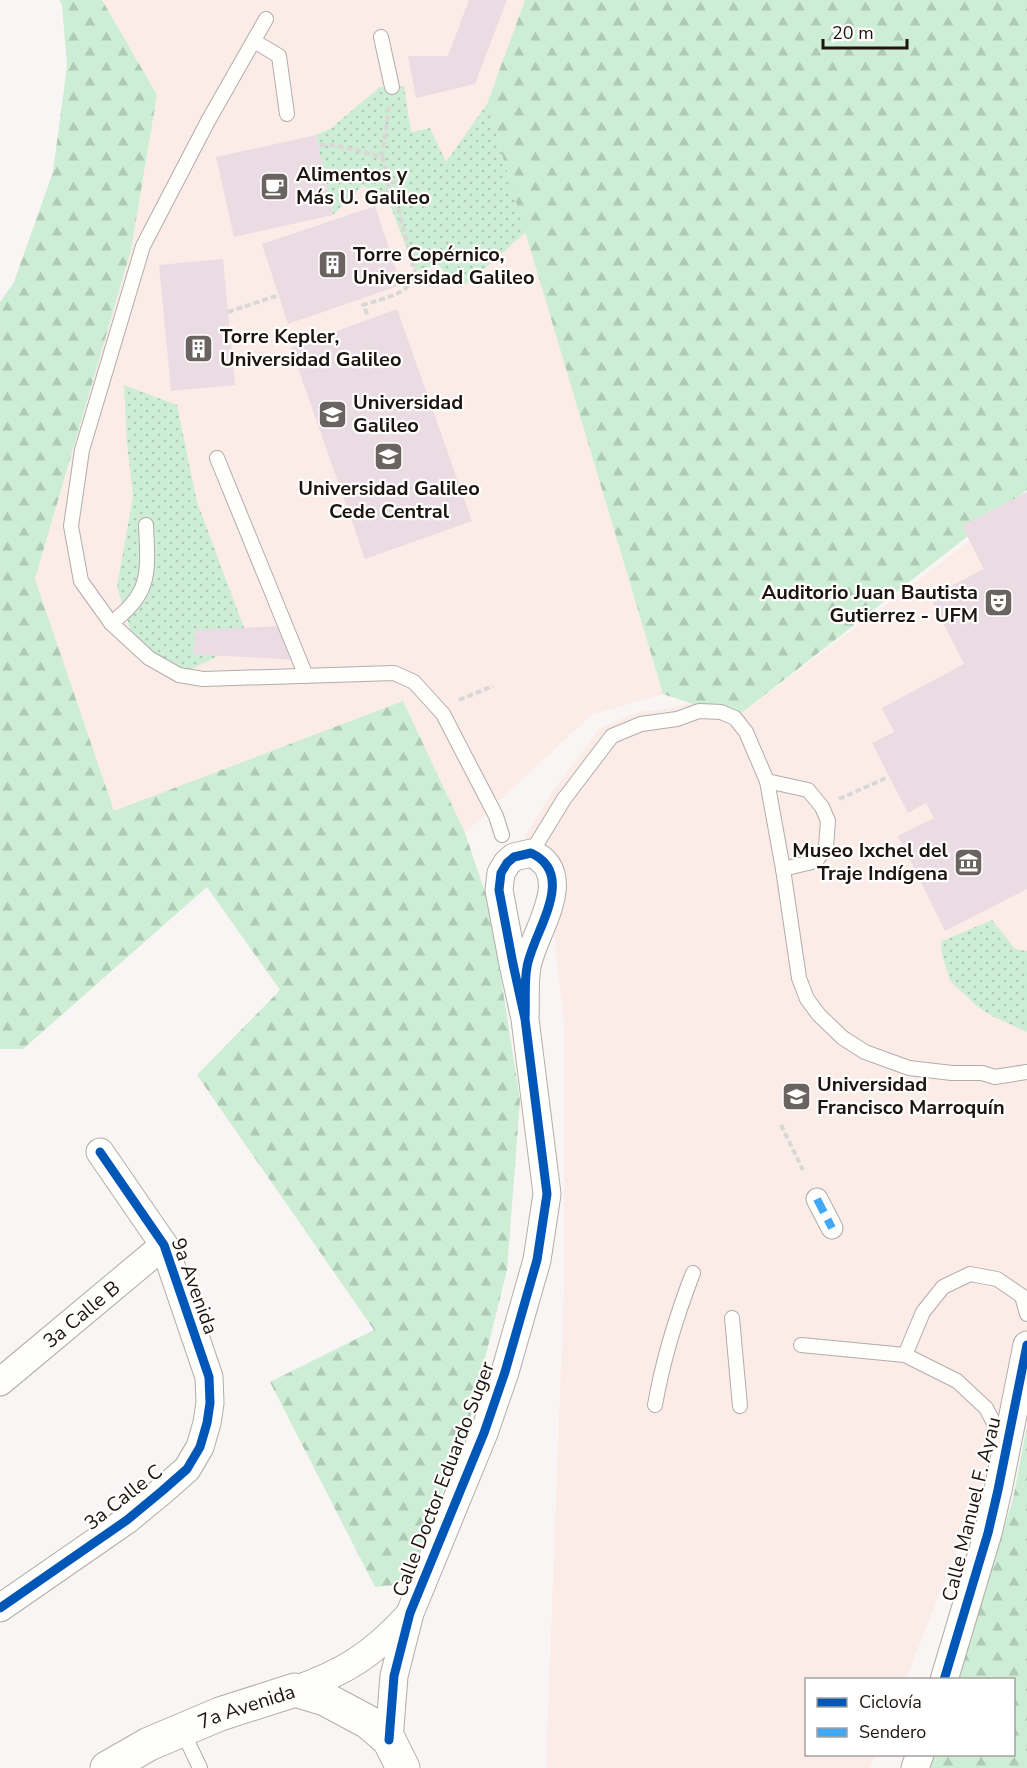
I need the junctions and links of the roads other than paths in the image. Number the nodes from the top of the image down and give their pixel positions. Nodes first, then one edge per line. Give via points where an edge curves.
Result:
1 (266, 19) dead end
2 (381, 37) dead end
3 (254, 41) junction
4 (392, 87) road end
5 (287, 114) dead end
6 (217, 458) dead end
7 (147, 525) dead end
8 (111, 623) junction
9 (306, 676) junction
10 (767, 781) junction
11 (502, 835) dead end
12 (531, 853) junction
13 (783, 869) junction
14 (525, 1019) junction
15 (1027, 1072) edge
16 (100, 1152) dead end
17 (817, 1199) dead end
18 (832, 1228) dead end
19 (164, 1245) junction
20 (693, 1273) dead end
21 (1027, 1314) edge
22 (732, 1318) dead end
23 (801, 1345) dead end
24 (1027, 1345) edge
25 (905, 1356) junction
26 (209, 1377) joint
27 (0, 1382) edge
28 (1022, 1399) edge
29 (656, 1405) dead end
30 (740, 1406) dead end
31 (1007, 1448) junction
32 (0, 1608) edge
33 (410, 1612) junction
34 (945, 1678) edge
35 (295, 1690) junction
36 (182, 1730) junction
37 (396, 1754) edge
38 (106, 1768) edge
39 (200, 1768) edge

1 - 3 lane
2 - 4 lane
3 - 5 lane via 279,56
3 - 8 lane via 143,246 82,450 71,526 81,581
6 - 9 lane
7 - 8 lane via 148,569 144,585 136,601
8 - 9 lane via 149,658 179,675 202,679
9 - 11 lane via 394,673 414,682 443,714
10 - 12 lane via 746,732 735,718 721,712 699,711 641,724 612,736 564,799
10 - 13 lane
10 - 13 lane via 808,790 828,821 826,847 816,861
12 - 14 street, Calle Doctor Eduardo Suger via 545,862 552,886 550,904 527,967
12 - 14 street, Calle Doctor Eduardo Suger via 507,863 499,890
13 - 15 lane via 799,978 807,999 843,1038 865,1052 909,1068 995,1077
14 - 33 street, Calle Doctor Eduardo Suger via 548,1194 537,1260 484,1433
16 - 19 street, 9a Avenida
17 - 18 street
19 - 26 street, 9a Avenida
19 - 27 street, 3a Calle B
20 - 29 lane via 663,1361
21 - 25 lane via 1022,1296 997,1279 970,1274 944,1287 923,1312
22 - 30 lane
23 - 25 lane
24 - 28 street, Calle Manuel F. Ayau
25 - 31 lane via 957,1381 987,1408
26 - 32 street, 3a Calle C via 207,1423 200,1447 187,1469 127,1520
28 - 31 street, Calle Manuel F. Ayau
31 - 34 street, Calle Manuel F. Ayau via 988,1533
33 - 35 street, Calle Doctor Eduardo Suger via 387,1639 359,1661
33 - 37 street, Calle Doctor Eduardo Suger via 394,1676
35 - 36 street, 7a Avenida
35 - 37 street, 7a Avenida via 343,1707 368,1722
36 - 38 street, 7a Avenida
36 - 39 lane

